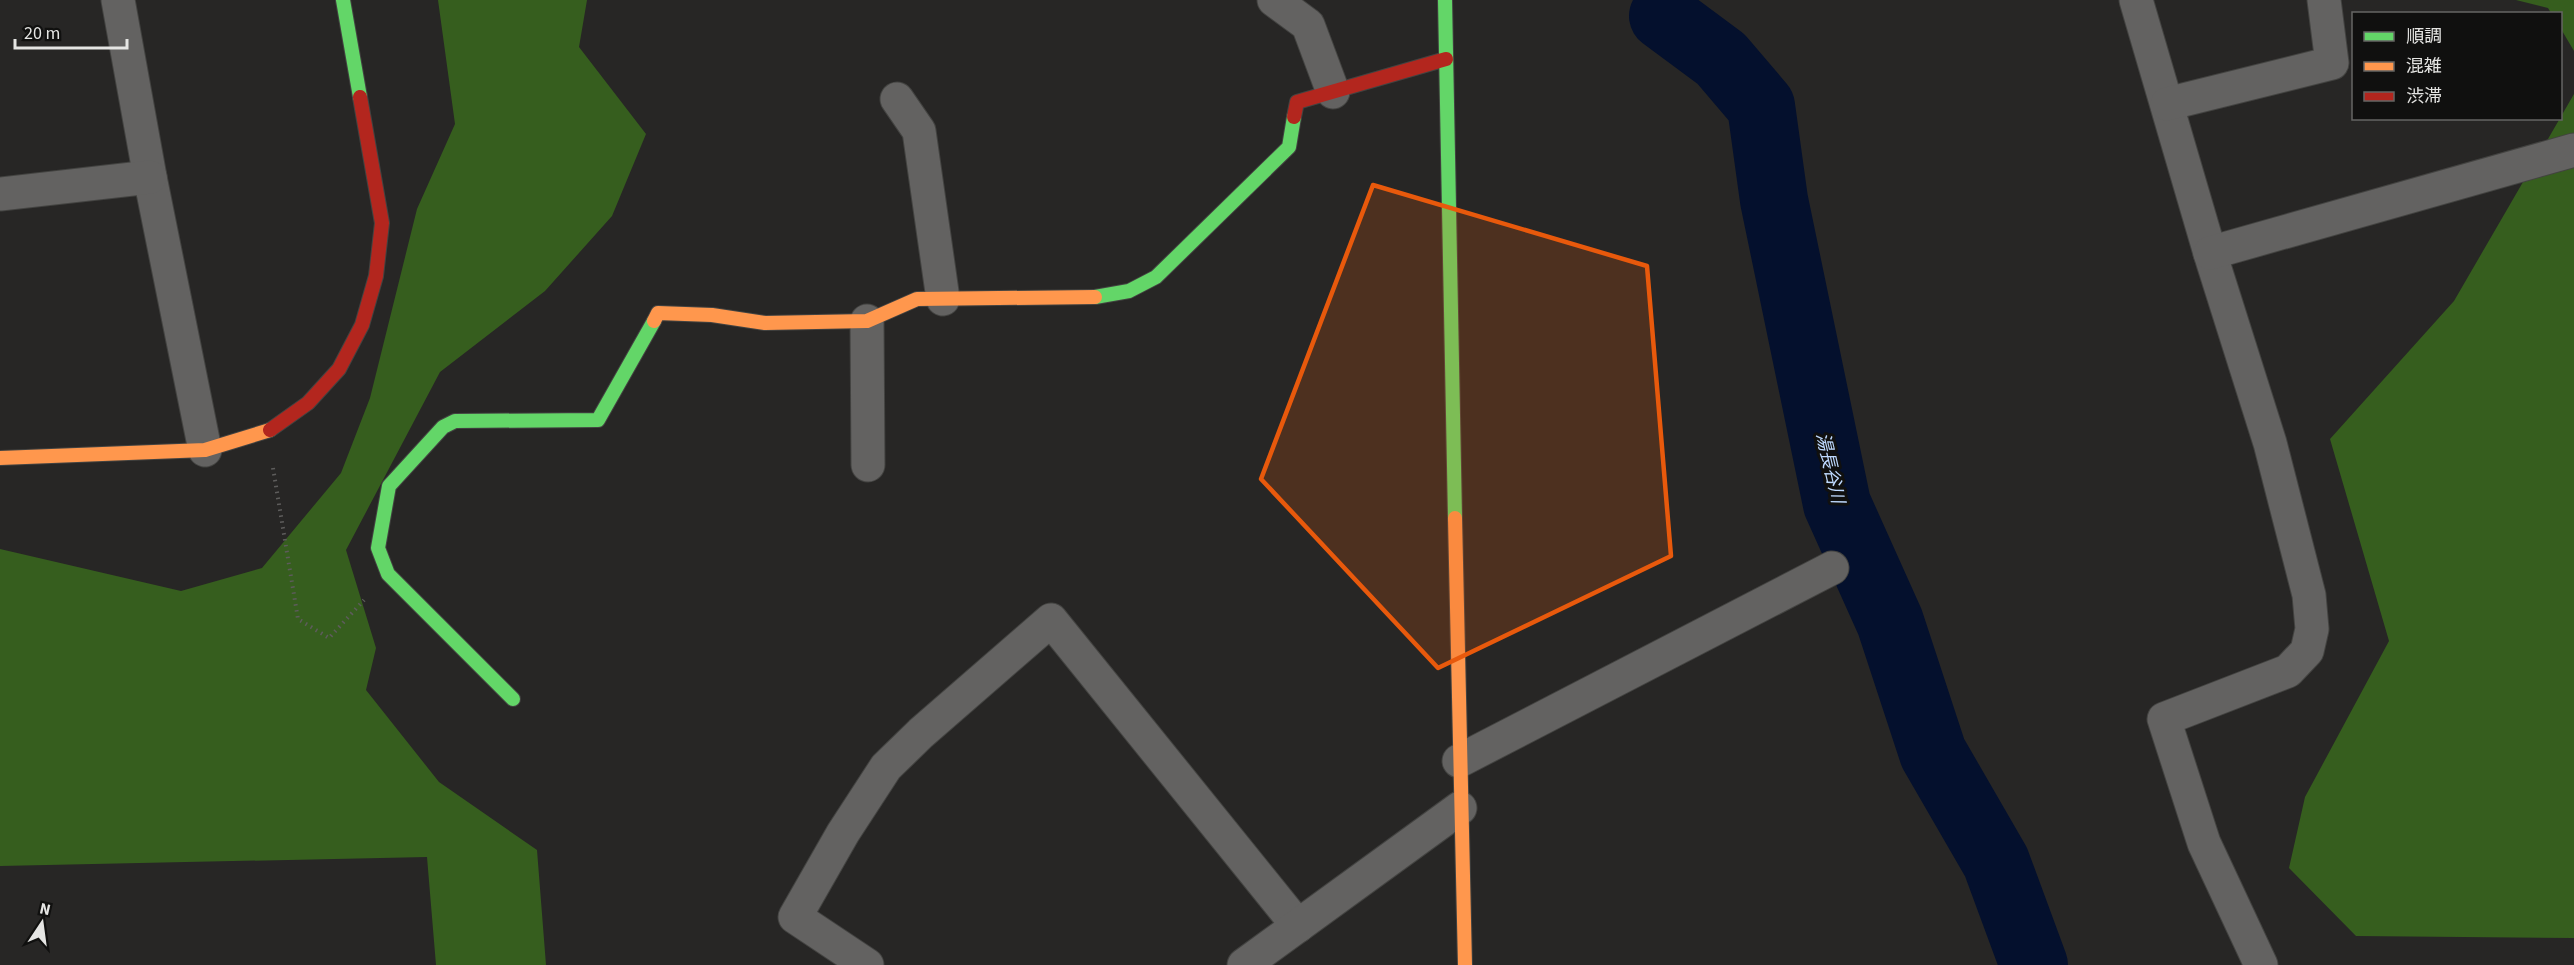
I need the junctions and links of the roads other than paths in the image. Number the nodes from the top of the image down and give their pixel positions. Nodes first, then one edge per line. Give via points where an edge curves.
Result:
1 (118, 0) edge
2 (343, 0) edge
3 (1275, 0) edge
4 (1445, 0) edge
5 (2136, 0) edge
6 (2324, 0) edge
7 (1446, 59) junction
8 (1333, 92) junction
9 (897, 99) dead end
10 (2167, 104) junction
11 (2574, 150) edge
12 (150, 177) junction
13 (0, 194) edge
14 (2210, 253) junction
15 (943, 299) junction
16 (867, 321) junction
17 (205, 450) junction
18 (0, 458) edge
19 (868, 465) dead end
20 (1832, 568) dead end
21 (513, 699) dead end
22 (1459, 761) junction
23 (1460, 808) junction
24 (1299, 926) junction
25 (867, 965) edge
26 (1244, 965) edge
27 (1465, 965) edge
28 (2261, 965) edge

1 - 12 street
2 - 17 street via 382,223 376,276 362,325 339,369 308,403 267,432
3 - 8 street via 1308,25
4 - 7 street
5 - 10 street
6 - 10 street via 2332,63
7 - 8 street
7 - 22 street
8 - 15 street via 1297,102 1289,147 1156,277 1129,291 1103,297
9 - 15 street via 919,131
10 - 14 street
11 - 14 street
12 - 13 street
12 - 17 street
14 - 28 street via 2270,443 2309,595 2312,629 2307,651 2288,670 2164,719 2204,843
15 - 16 street via 917,299
16 - 19 street
16 - 21 street via 765,323 712,315 658,313 598,420 455,420 442,427 389,486 378,548 388,574
17 - 18 street
20 - 22 street
22 - 23 street
23 - 24 street
23 - 27 street
24 - 25 street via 1052,620 886,767 795,917
24 - 26 street

